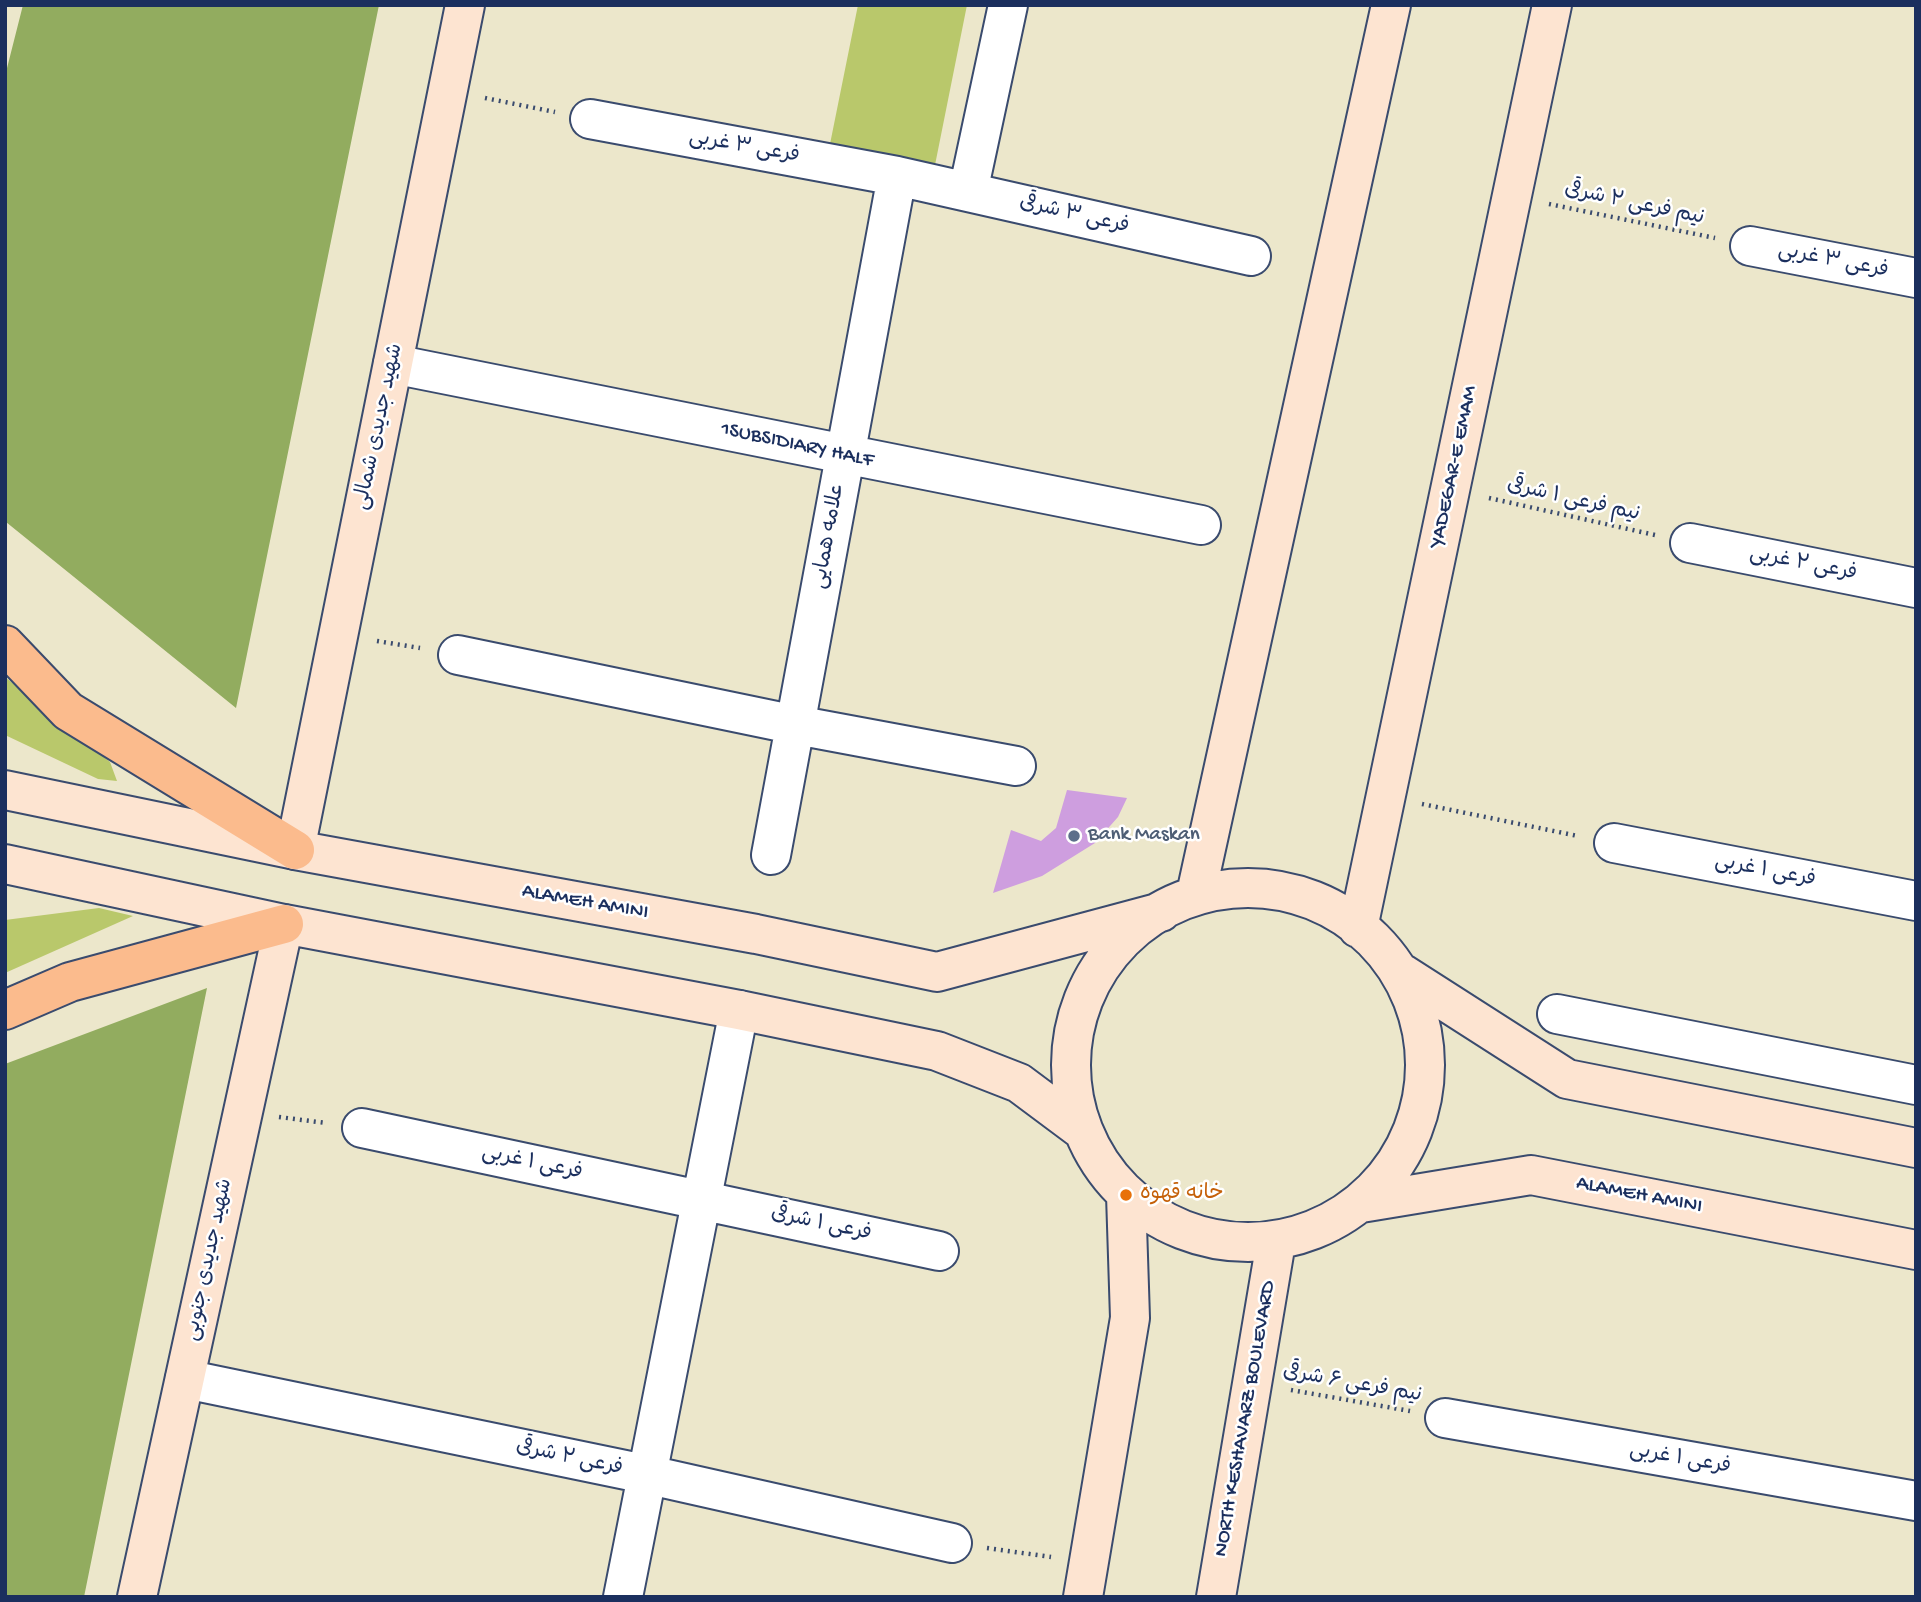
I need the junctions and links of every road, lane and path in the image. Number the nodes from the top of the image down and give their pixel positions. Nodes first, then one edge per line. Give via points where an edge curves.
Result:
1 (464, 5) edge
2 (1007, 5) edge
3 (1391, 5) edge
4 (1552, 5) edge
5 (447, 90) junction
6 (590, 119) joint
7 (897, 176) junction
8 (968, 192) junction
9 (1511, 196) junction
10 (1750, 246) joint
11 (1251, 256) dead end
12 (1916, 278) edge
13 (393, 364) junction
14 (844, 456) junction
15 (1450, 489) junction
16 (1201, 525) dead end
17 (1690, 543) joint
18 (1916, 588) edge
19 (337, 634) junction
20 (5, 645) edge
21 (458, 655) joint
22 (796, 725) junction
23 (1016, 766) dead end
24 (5, 790) edge
25 (1385, 796) junction
26 (1614, 843) joint
27 (295, 850) junction
28 (771, 855) dead end
29 (5, 864) edge
30 (1196, 894) junction
31 (1916, 901) edge
32 (1161, 912) junction
33 (284, 924) junction
34 (1357, 928) junction
35 (1403, 974) junction
36 (5, 1010) edge
37 (739, 1010) junction
38 (1558, 1014) dead end
39 (1916, 1085) edge
40 (241, 1112) junction
41 (362, 1128) joint
42 (1082, 1130) junction
43 (1916, 1148) edge
44 (1126, 1195) junction
45 (702, 1199) junction
46 (1361, 1203) junction
47 (1276, 1242) junction
48 (1916, 1250) edge
49 (939, 1251) dead end
50 (185, 1379) junction
51 (1252, 1382) junction
52 (1445, 1418) joint
53 (645, 1474) junction
54 (1916, 1501) edge
55 (952, 1543) joint
56 (1086, 1580) edge
57 (138, 1597) edge
58 (623, 1597) edge
59 (1216, 1597) edge

1 - 5 main road, شهید جدیدی شمالی
2 - 8 street
3 - 30 main road
4 - 9 main road, YADEGAR-E EMAM
5 - 6 path
5 - 13 main road, شهید جدیدی شمالی
6 - 7 street, فرعی ۳ غربی
7 - 8 street, فرعی ۳ شرقی
7 - 14 street, علامه همایی
8 - 11 street, فرعی ۳ شرقی
9 - 10 path, نیم فرعی ۲ شرقی
9 - 15 main road, YADEGAR-E EMAM
10 - 12 street, فرعی ۳ غربی
13 - 14 street, 1SUBSIDIARY HALF
13 - 19 main road, شهید جدیدی شمالی
14 - 16 street, 1SUBSIDIARY HALF
14 - 22 street, علامه همایی
15 - 17 path, نیم فرعی ۱ شرقی
15 - 25 main road, YADEGAR-E EMAM
17 - 18 street, فرعی ۲ غربی
19 - 21 path
19 - 27 main road, شهید جدیدی شمالی
20 - 27 highway via 68,710
21 - 22 street
22 - 23 street
22 - 28 street, علامه همایی
24 - 27 main road, ALAMEH AMINI
25 - 26 path
25 - 34 main road, YADEGAR-E EMAM
26 - 31 street, فرعی ۱ غربی
27 - 32 main road, ALAMEH AMINI via 756,934 937,972
29 - 33 main road
30 - 32 main road
30 - 34 main road via 1256,887 1315,900
32 - 42 main road via 1144,920 1103,961 1077,1014 1070,1072
33 - 36 highway via 70,982
33 - 37 main road
33 - 40 main road, شهید جدیدی جنوبی
34 - 35 main road
35 - 43 main road via 1567,1079
35 - 46 main road via 1423,1028 1427,1085 1411,1140
37 - 42 main road via 937,1051 1019,1083
37 - 45 street
38 - 39 street
40 - 41 path
40 - 50 main road, شهید جدیدی جنوبی
41 - 45 street, فرعی ۱ غربی
42 - 44 main road via 1100,1164
44 - 47 main road via 1172,1226 1224,1241
44 - 56 main road via 1130,1318
45 - 49 street, فرعی ۱ شرقی
45 - 53 street
46 - 47 main road via 1333,1223
46 - 48 main road, ALAMEH AMINI via 1531,1175
47 - 51 main road, NORTH KESHAVARZ BOULEVARD
50 - 53 street, فرعی ۲ شرقی
50 - 57 main road, شهید جدیدی جنوبی
51 - 52 path, نیم فرعی ۶ شرقی
51 - 59 main road, NORTH KESHAVARZ BOULEVARD
52 - 54 street, فرعی ۱ غربی
53 - 55 street, فرعی ۲ شرقی
53 - 58 street
55 - 56 path

